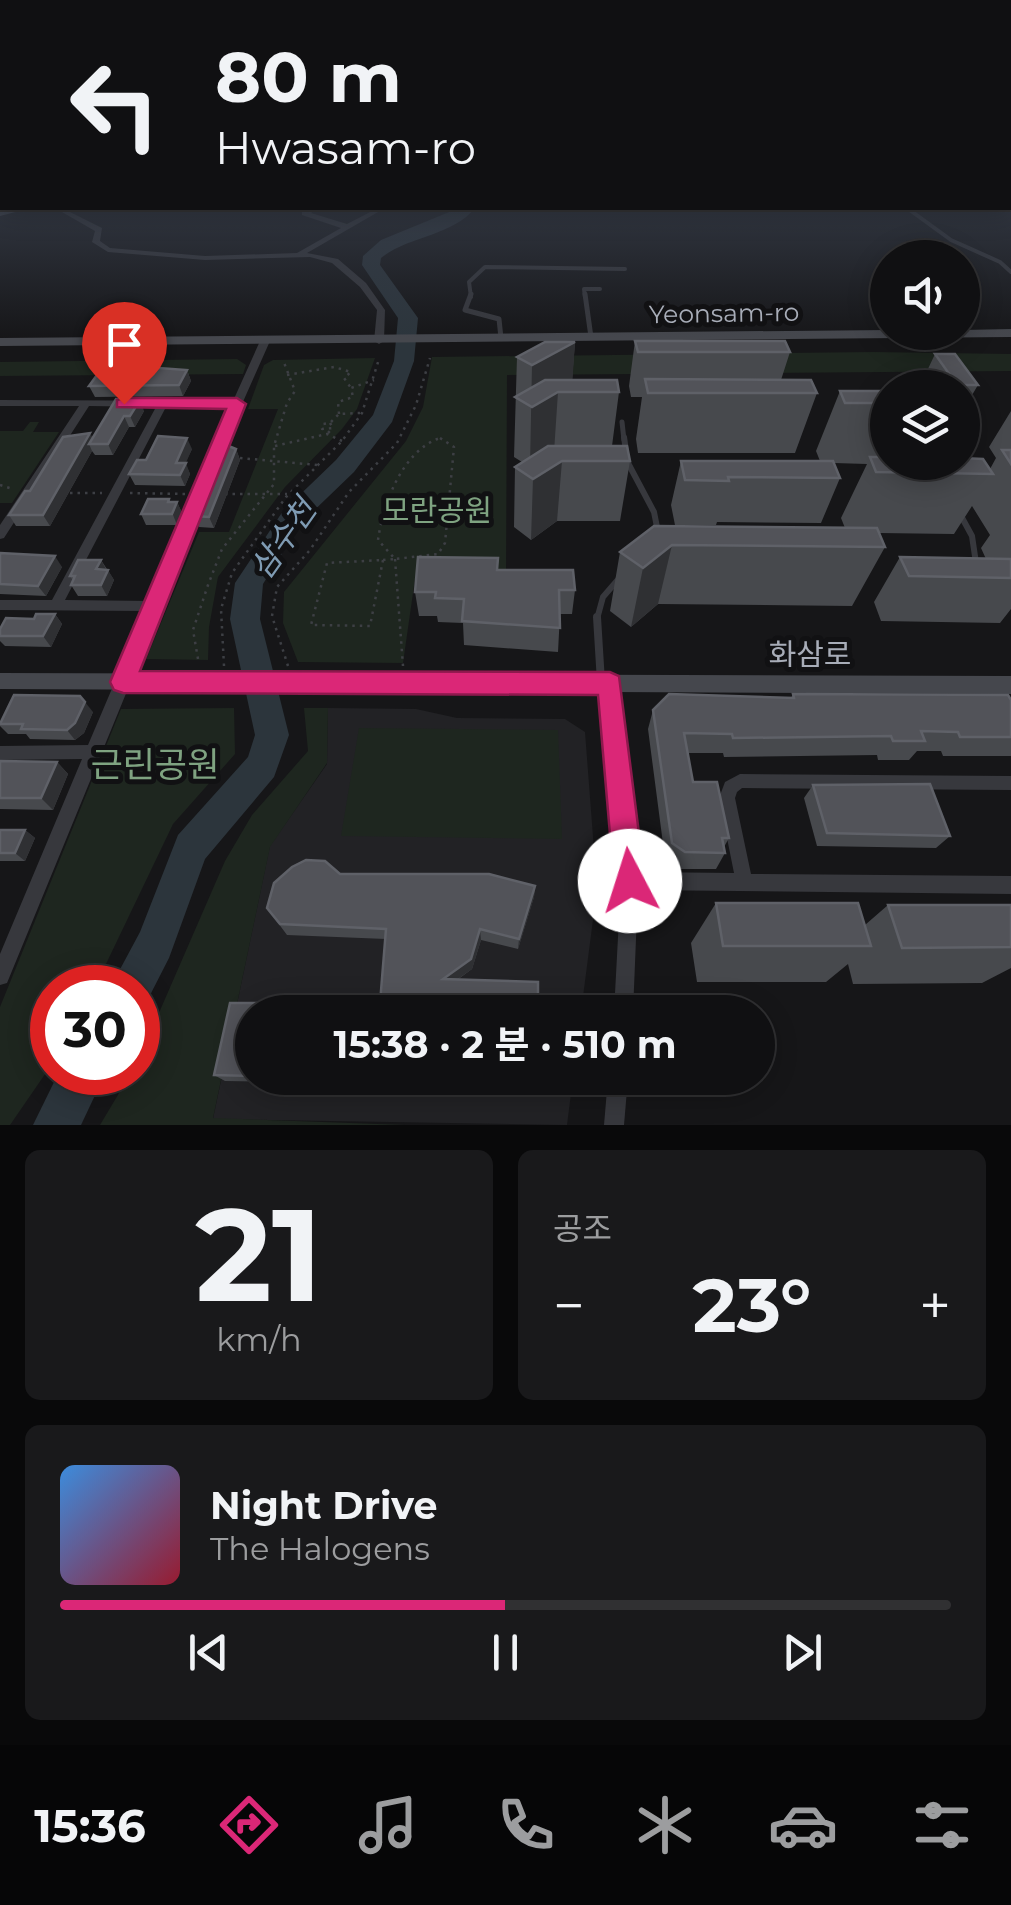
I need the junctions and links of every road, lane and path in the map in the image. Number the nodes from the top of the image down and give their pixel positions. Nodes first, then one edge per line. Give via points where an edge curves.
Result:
1 (98, 234) edge
2 (336, 234) edge
3 (942, 234) edge
4 (298, 254) junction
5 (625, 268) dead end
6 (1011, 272) edge
7 (600, 289) dead end
8 (1011, 333) edge
9 (591, 337) junction
10 (502, 339) junction
11 (265, 341) junction
12 (383, 341) junction
13 (0, 342) edge
14 (430, 358) dead end
15 (283, 360) dead end
16 (379, 360) dead end
17 (286, 375) junction
18 (376, 379) junction
19 (351, 388) junction
20 (6, 403) edge
21 (86, 404) junction
22 (162, 404) junction
23 (237, 404) junction
24 (362, 413) junction
25 (339, 414) junction
26 (0, 418) edge
27 (622, 422) edge
28 (327, 434) junction
29 (342, 442) junction
30 (274, 446) junction
31 (216, 457) junction
32 (271, 459) junction
33 (318, 465) junction
34 (0, 485) edge
35 (28, 492) junction
36 (63, 492) edge
37 (115, 493) junction
38 (200, 494) junction
39 (266, 494) junction
40 (288, 494) junction
41 (950, 498) edge
42 (0, 535) edge
43 (652, 543) edge
44 (395, 556) junction
45 (383, 560) junction
46 (632, 567) edge
47 (980, 570) edge
48 (0, 605) edge
49 (55, 606) junction
50 (155, 606) junction
51 (198, 658) dead end
52 (0, 682) edge
53 (123, 682) junction
54 (293, 682) junction
55 (225, 683) junction
56 (404, 683) junction
57 (606, 684) junction
58 (1001, 689) edge
59 (0, 752) edge
60 (93, 752) junction
61 (1011, 783) edge
62 (630, 881) junction
63 (744, 882) junction
64 (1011, 885) edge
65 (0, 976) edge
66 (624, 995) edge
67 (617, 1095) edge
68 (614, 1125) edge

1 - 4 street via 96,242 108,250 205,258
2 - 4 street
3 - 6 lane
4 - 12 street via 335,261 362,285 381,310
5 - 10 lane via 484,268 469,282 465,310 498,319
7 - 9 lane via 584,289
8 - 9 main road, Yeonsam-ro
9 - 10 main road, Yeonsam-ro
10 - 12 main road, Yeonsam-ro
11 - 12 main road
11 - 13 main road
11 - 23 street
14 - 54 path via 397,444 349,492 277,587 272,616
15 - 17 path
16 - 18 path
17 - 19 path via 340,367 351,372 344,378
17 - 30 path via 295,391
18 - 19 path
18 - 24 path
19 - 25 path via 353,397 338,402
20 - 21 street
20 - 26 street
21 - 22 street
21 - 35 street
22 - 23 street
22 - 37 street
23 - 31 street
24 - 25 path
24 - 29 path
25 - 28 path
27 - 43 lane via 631,476 658,519
28 - 29 path
28 - 30 path
29 - 33 path
30 - 32 path
31 - 32 path
31 - 38 street
32 - 33 path
32 - 39 path via 274,484
33 - 40 path
34 - 35 path
35 - 42 street
36 - 37 path
37 - 38 path
37 - 49 street
38 - 39 path
38 - 50 street
39 - 40 path
39 - 51 path via 222,550 193,630
40 - 55 path via 232,573 222,609
41 - 47 lane via 972,536
44 - 44 path via 438,554 445,543 454,447 440,438 425,443 382,511 378,540
44 - 45 path
44 - 56 path
45 - 45 path via 370,626 311,625 327,564
46 - 57 lane via 599,600
48 - 49 street
49 - 50 street
50 - 53 street
52 - 53 main road, 화삼로
53 - 55 main road, 화삼로
53 - 60 street
54 - 55 main road, 화삼로
54 - 56 main road, 화삼로
56 - 57 main road, 화삼로
57 - 58 main road, 화삼로
57 - 62 street
59 - 60 street
60 - 65 street
61 - 63 street via 740,781 727,798
62 - 63 street
62 - 66 street
63 - 64 street
67 - 68 street

